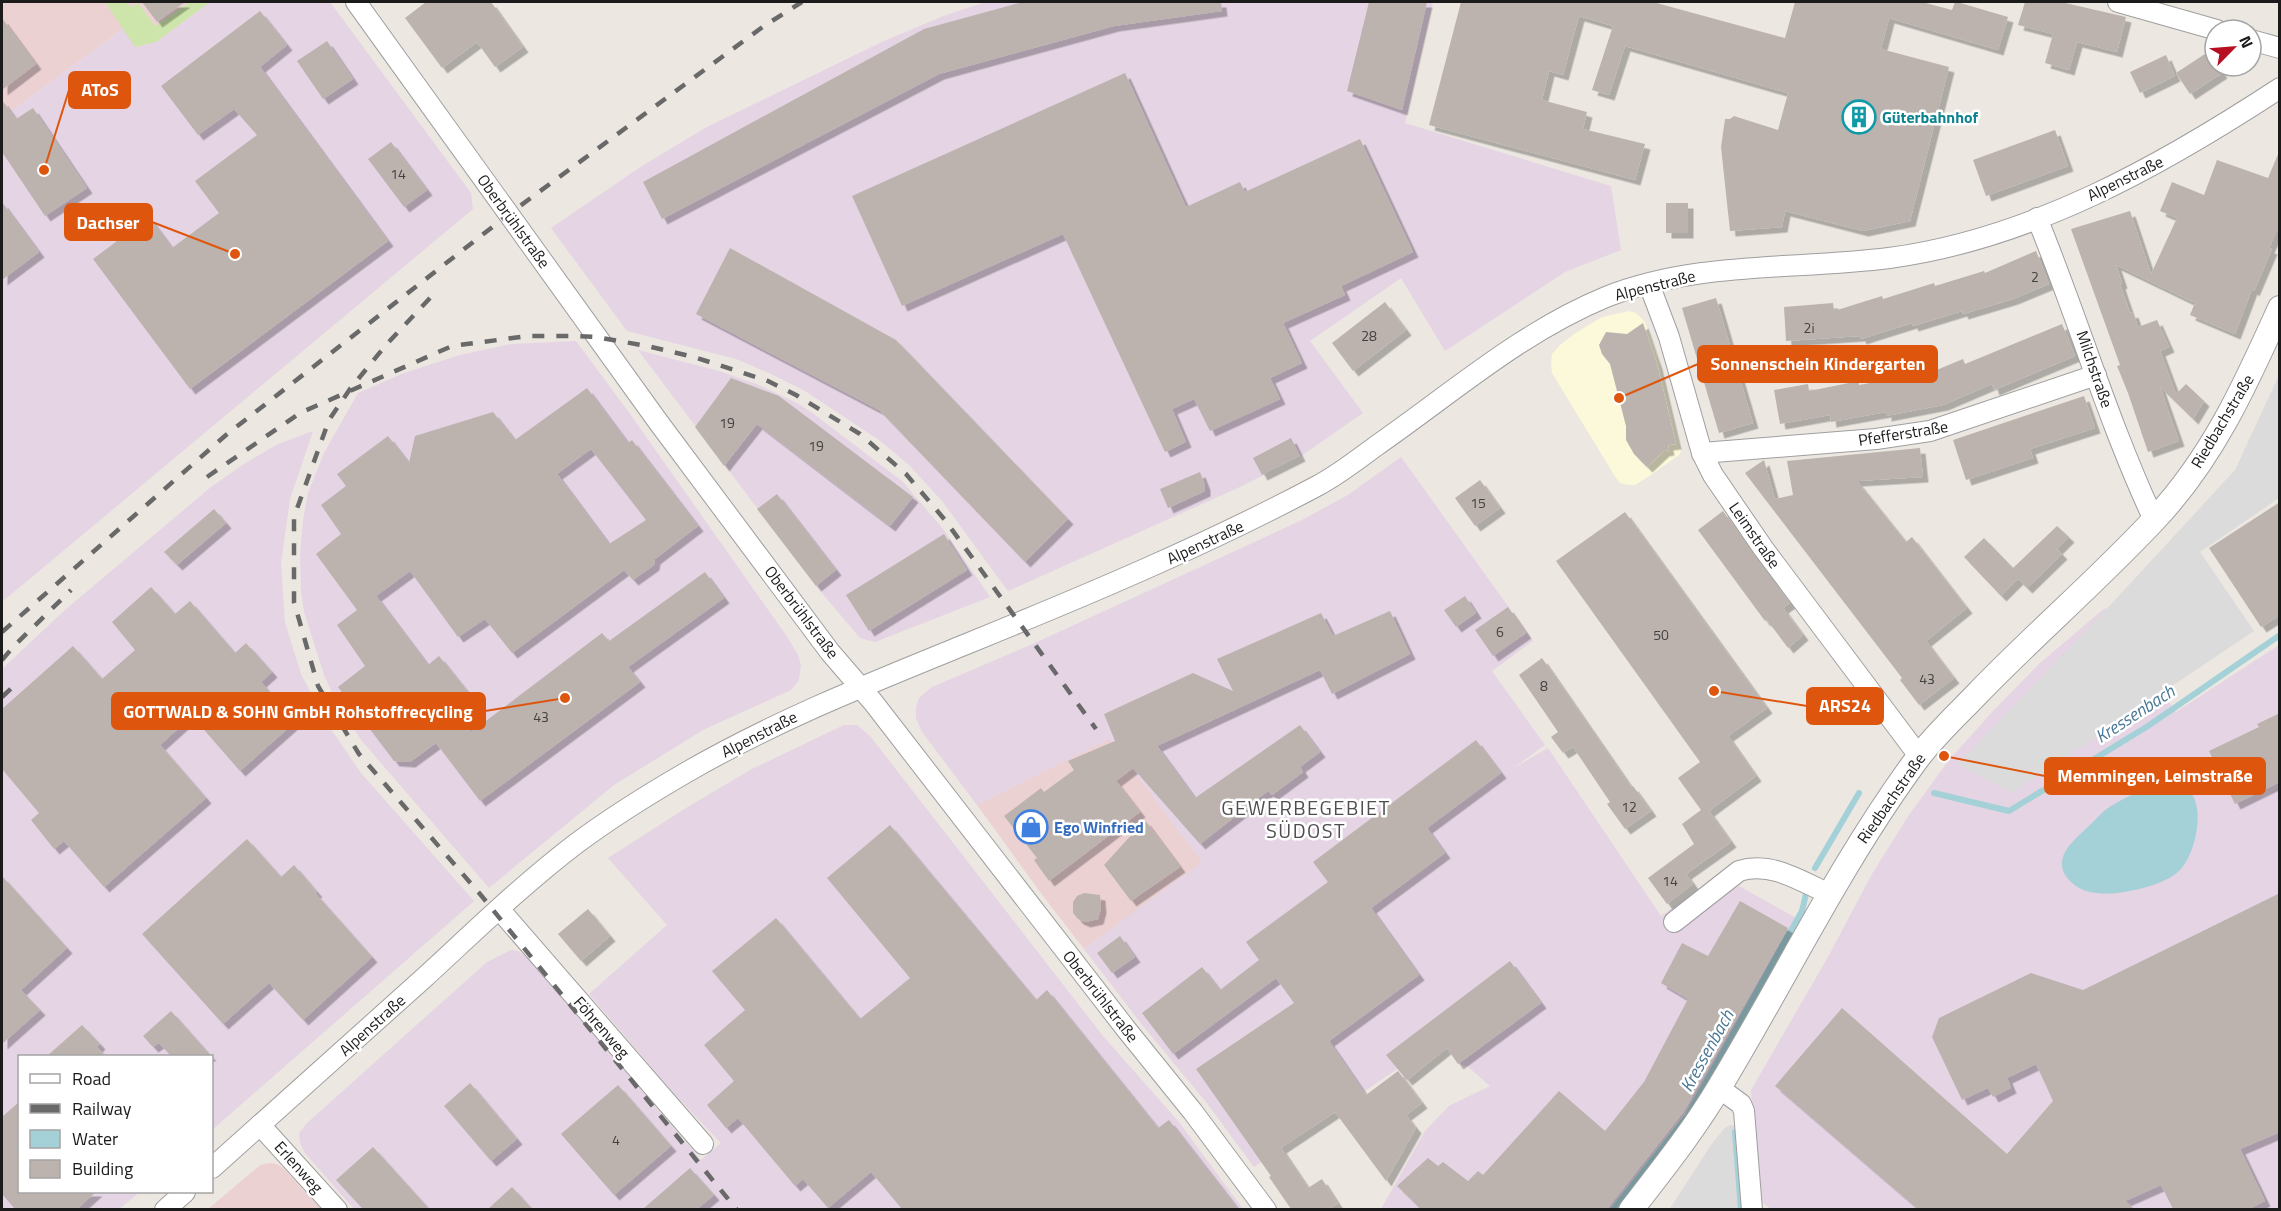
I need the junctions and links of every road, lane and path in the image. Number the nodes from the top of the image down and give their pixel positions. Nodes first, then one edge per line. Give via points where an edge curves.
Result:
1 (356, 2) edge
2 (2118, 2) edge
3 (2203, 26) edge
4 (2263, 43) edge
5 (2280, 48) edge
6 (2280, 88) edge
7 (2037, 218) junction
8 (1649, 284) junction
9 (2280, 308) edge
10 (2096, 375) junction
11 (1702, 453) junction
12 (2154, 520) junction
13 (861, 687) junction
14 (1919, 756) junction
15 (1829, 894) junction
16 (499, 909) junction
17 (1674, 922) dead end
18 (1719, 1088) junction
19 (260, 1125) junction
20 (704, 1144) dead end
21 (213, 1167) edge
22 (183, 1193) edge
23 (165, 1209) edge
24 (337, 1209) edge
25 (1266, 1209) edge
26 (1631, 1209) edge
27 (1752, 1209) edge

1 - 13 street, Oberbrühlstraße via 645,404
2 - 3 street
4 - 5 street
6 - 7 street, Alpenstraße via 2153,166
7 - 8 street, Alpenstraße via 1982,237 1895,257 1714,271
7 - 10 street, Milchstraße
8 - 11 street, Leimstraße via 1669,337
8 - 13 street, Alpenstraße via 1609,296 1548,326 1315,487 1109,586
9 - 12 street, Riedbachstraße via 2250,375 2209,450
10 - 11 street, Pfefferstraße via 1930,431
10 - 12 street, Milchstraße via 2135,481
11 - 14 street, Leimstraße via 1763,548
12 - 14 street, Riedbachstraße via 2013,657
13 - 16 street, Alpenstraße via 765,730 657,790 574,845
13 - 25 street, Oberbrühlstraße
14 - 15 street, Riedbachstraße via 1858,844
15 - 17 street via 1784,873 1750,867 1739,871
15 - 18 street, Riedbachstraße
16 - 19 street, Alpenstraße
16 - 20 street, Föhrenweg
18 - 26 street, Riedbachstraße via 1677,1151
18 - 27 street via 1741,1104 1744,1111
19 - 21 street, Alpenstraße
19 - 24 street, Erlenweg
22 - 23 street

